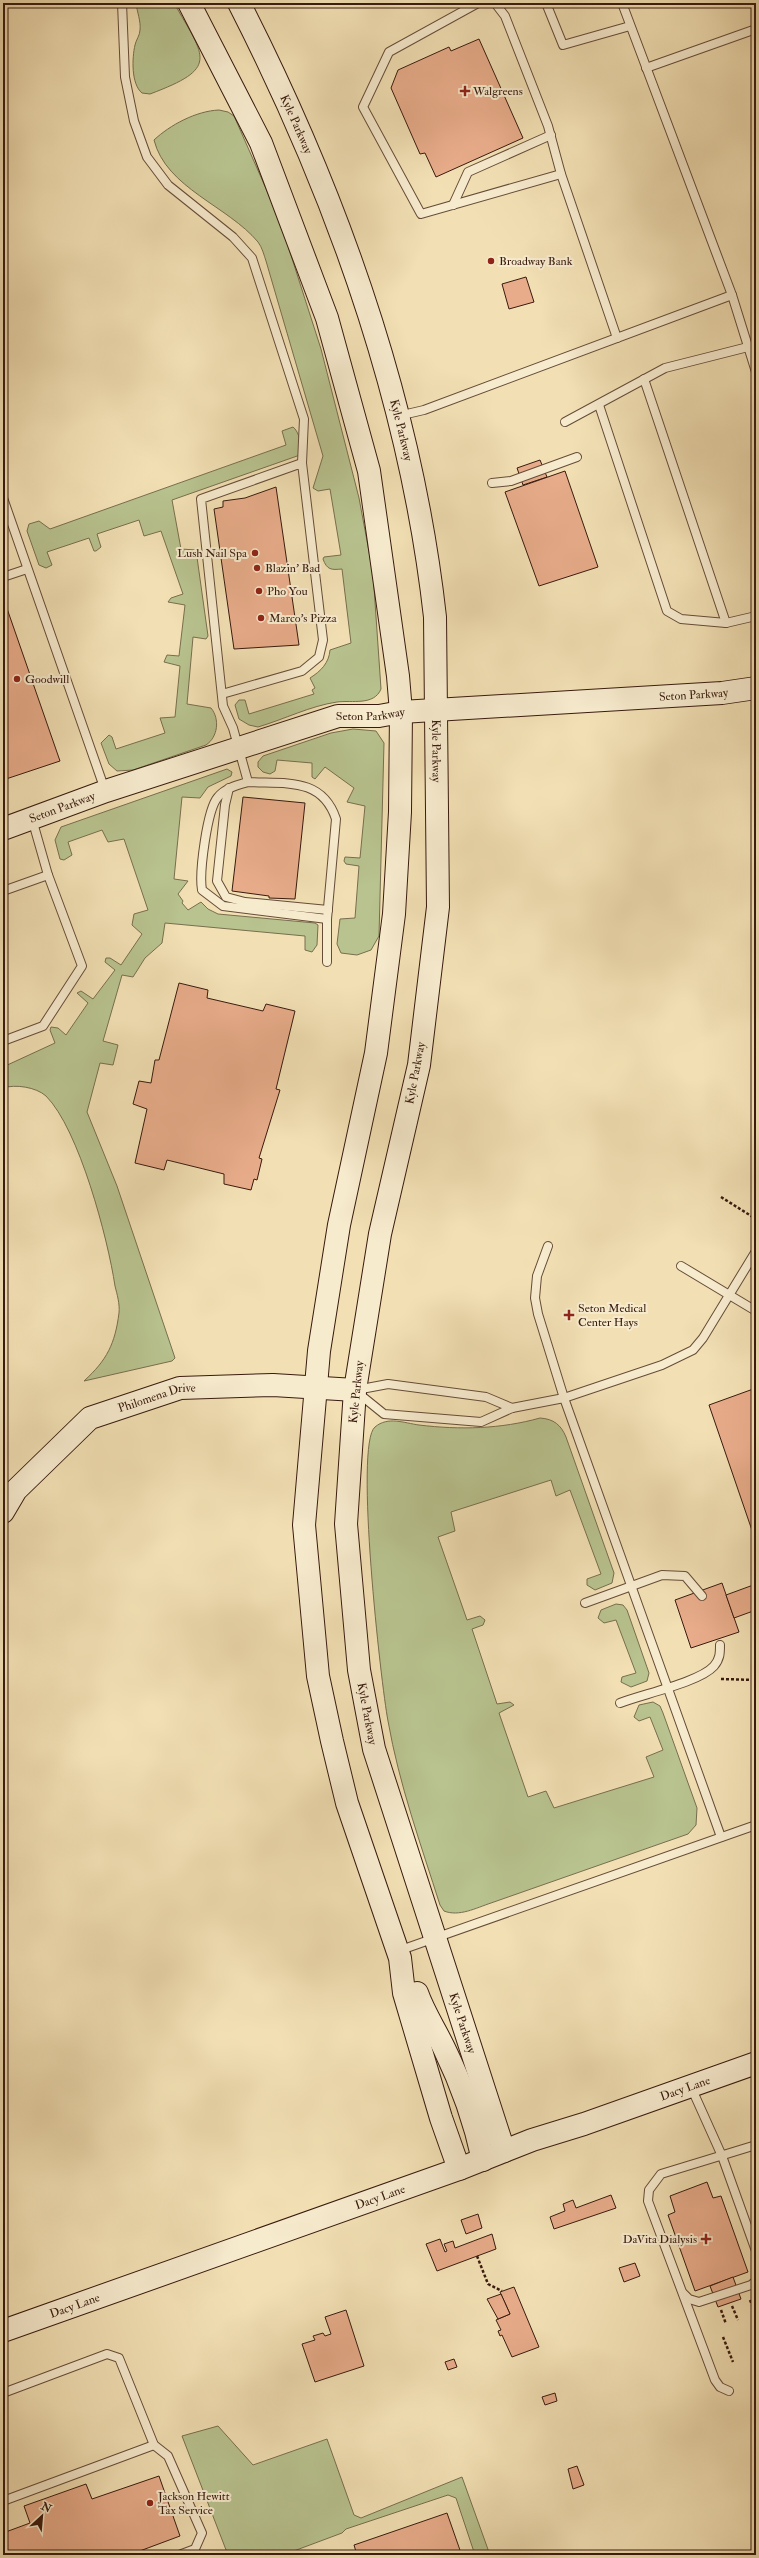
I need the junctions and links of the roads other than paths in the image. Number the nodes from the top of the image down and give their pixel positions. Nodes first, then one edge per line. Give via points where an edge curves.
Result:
1 (122, 3) edge
2 (189, 3) edge
3 (239, 3) edge
4 (478, 3) edge
5 (495, 3) edge
6 (546, 3) edge
7 (622, 3) edge
8 (630, 26) junction
9 (756, 29) edge
10 (646, 68) junction
11 (551, 135) junction
12 (561, 174) junction
13 (453, 205) junction
14 (732, 295) junction
15 (617, 338) junction
16 (748, 347) junction
17 (756, 372) edge
18 (644, 379) junction
19 (599, 405) junction
20 (397, 416) junction
21 (565, 422) dead end
22 (577, 457) dead end
23 (302, 463) junction
24 (492, 483) dead end
25 (3, 498) edge
26 (27, 569) junction
27 (3, 577) edge
28 (756, 616) edge
29 (726, 623) junction
30 (756, 688) edge
31 (222, 694) junction
32 (436, 710) junction
33 (401, 712) junction
34 (239, 748) junction
35 (248, 782) junction
36 (229, 788) junction
37 (106, 791) junction
38 (32, 818) junction
39 (3, 829) edge
40 (48, 875) junction
41 (3, 891) edge
42 (328, 915) junction
43 (327, 962) dead end
44 (3, 1041) edge
45 (548, 1246) dead end
46 (756, 1251) edge
47 (680, 1266) dead end
48 (730, 1295) junction
49 (756, 1311) edge
50 (314, 1386) junction
51 (355, 1390) junction
52 (564, 1398) junction
53 (512, 1408) junction
54 (3, 1512) edge
55 (631, 1587) junction
56 (702, 1596) dead end
57 (585, 1603) dead end
58 (720, 1645) dead end
59 (667, 1687) junction
60 (620, 1703) dead end
61 (756, 1825) edge
62 (721, 1837) junction
63 (434, 1937) junction
64 (399, 1954) junction
65 (756, 2063) edge
66 (691, 2086) junction
67 (756, 2145) edge
68 (504, 2151) junction
69 (722, 2156) junction
70 (483, 2160) junction
71 (459, 2169) junction
72 (756, 2251) edge
73 (756, 2280) edge
74 (682, 2292) junction
75 (3, 2331) edge
76 (729, 2391) dead end
77 (3, 2393) edge
78 (154, 2445) junction
79 (3, 2501) edge
80 (179, 2555) edge

1 - 23 lane via 125,77 134,121 148,157 168,185 234,237 252,258 304,419
2 - 33 street, Kyle Parkway via 261,143 327,318 369,471
3 - 20 street, Kyle Parkway via 300,127 367,305
4 - 13 lane via 389,52 363,107 421,214
5 - 11 lane via 505,16
6 - 8 lane via 563,45
7 - 8 lane
8 - 10 lane
9 - 10 lane
10 - 14 lane
11 - 12 lane
11 - 13 lane via 468,172
12 - 13 lane
12 - 15 lane
14 - 15 lane
14 - 16 lane
15 - 20 lane via 424,410
16 - 17 lane
16 - 18 lane via 665,368
18 - 19 lane
18 - 29 lane
19 - 21 lane
19 - 29 lane via 667,611 681,620
20 - 32 street, Kyle Parkway via 410,463 430,579 435,617
22 - 24 lane via 515,479
23 - 31 lane via 324,640 318,656 302,671
23 - 31 lane via 201,499
25 - 26 lane
26 - 27 lane
26 - 37 lane
28 - 29 lane
30 - 32 street, Seton Parkway via 722,693
31 - 34 lane via 223,706
32 - 33 street, Seton Parkway
32 - 51 street, Kyle Parkway via 437,915 419,1065 380,1234
33 - 34 street, Seton Parkway via 379,716 338,716
33 - 50 street, Kyle Parkway via 400,812 390,952 376,1053 339,1225
34 - 35 lane
34 - 37 street, Seton Parkway
35 - 36 lane
35 - 42 lane via 304,785 320,792 331,805 336,819
36 - 42 lane via 217,881 226,897
36 - 42 lane via 218,796 212,807 200,876 202,890 223,906
37 - 38 street, Seton Parkway
38 - 39 street, Seton Parkway
38 - 40 lane
40 - 41 lane
40 - 44 lane via 82,966 43,1026
42 - 43 lane
45 - 52 lane via 537,1276 536,1298 538,1314
46 - 48 lane
47 - 48 lane
48 - 49 lane
48 - 52 lane via 693,1350 662,1365
50 - 51 street, Philomena Drive
50 - 54 street, Philomena Drive via 180,1388 90,1418 16,1490
50 - 64 street, Kyle Parkway via 304,1526 318,1676 347,1803
51 - 53 lane via 388,1384 486,1398
51 - 53 lane via 384,1414 480,1422
51 - 63 street, Kyle Parkway via 346,1524 359,1670 374,1749
52 - 53 lane
52 - 55 lane
55 - 56 lane via 662,1575 676,1574 685,1576
55 - 57 lane
55 - 59 lane
58 - 59 lane via 720,1656 708,1671 692,1680
59 - 60 lane
59 - 62 lane
61 - 62 lane
62 - 63 lane
63 - 64 lane
63 - 68 street, Kyle Parkway
64 - 70 street, Kyle Parkway via 423,2010 446,2054 477,2133
64 - 71 street, Kyle Parkway via 404,1993
65 - 66 street, Dacy Lane
66 - 68 street, Dacy Lane
66 - 69 lane
67 - 69 lane
68 - 70 street, Dacy Lane
69 - 72 lane
69 - 74 lane via 661,2174 649,2190 648,2201
70 - 71 street, Dacy Lane
71 - 75 street, Dacy Lane
73 - 74 lane via 751,2285 699,2302 689,2299
74 - 76 lane via 715,2380 720,2388
77 - 78 lane via 107,2354 119,2358
78 - 79 lane
78 - 80 lane via 168,2456 202,2533 195,2549

